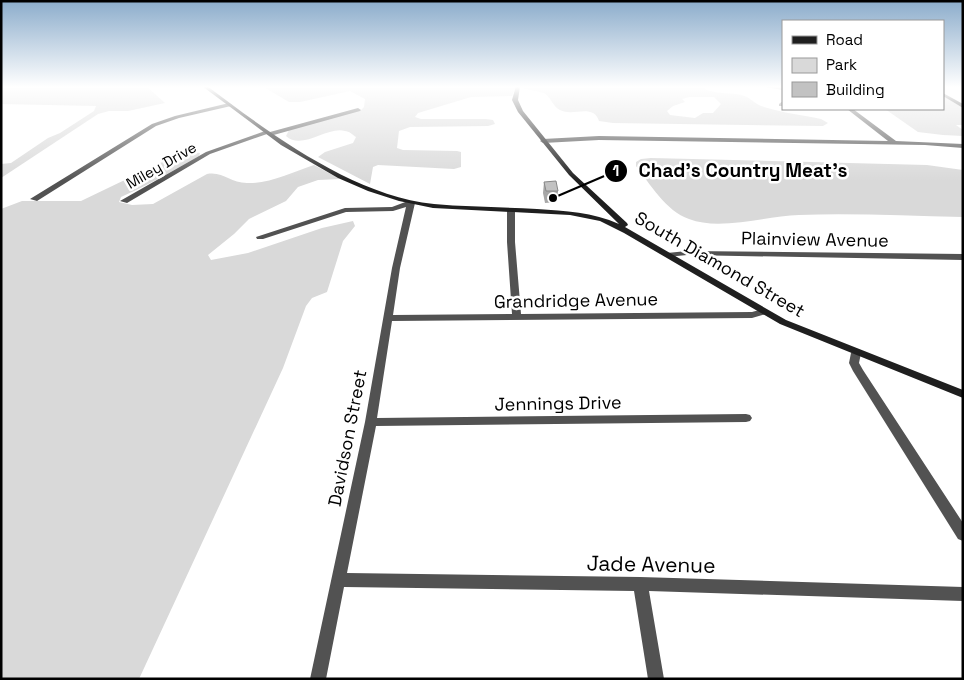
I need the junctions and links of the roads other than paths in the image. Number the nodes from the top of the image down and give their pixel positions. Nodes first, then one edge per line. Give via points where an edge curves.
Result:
1 (175, 118) edge
2 (247, 118) edge
3 (328, 118) edge
4 (526, 118) edge
5 (862, 118) edge
6 (268, 133) junction
7 (543, 141) junction
8 (894, 142) junction
9 (963, 146) edge
10 (34, 199) dead end
11 (124, 201) dead end
12 (411, 203) junction
13 (606, 209) junction
14 (511, 211) junction
15 (590, 216) junction
16 (636, 236) junction
17 (260, 237) dead end
18 (667, 255) junction
19 (963, 257) edge
20 (763, 312) junction
21 (518, 317) junction
22 (388, 318) junction
23 (856, 353) junction
24 (963, 394) edge
25 (746, 418) dead end
26 (371, 422) junction
27 (963, 535) edge
28 (339, 580) junction
29 (640, 584) junction
30 (963, 594) edge
31 (318, 679) edge
32 (656, 679) edge

1 - 10 street via 154,125
2 - 6 street, South Diamond Street
3 - 6 street, Miley Drive
4 - 7 street
5 - 8 street
6 - 11 street, Miley Drive via 208,153
6 - 12 street, South Diamond Street via 344,177 378,193
7 - 8 street via 599,138
7 - 13 street
8 - 9 street
12 - 14 street, South Diamond Street
12 - 17 street via 387,209 345,210
12 - 22 street, Davidson Street
13 - 15 street
13 - 16 street
14 - 15 street, South Diamond Street
14 - 21 street
15 - 16 street, South Diamond Street
16 - 18 street, South Diamond Street
18 - 19 street, Plainview Avenue
18 - 20 street, South Diamond Street
20 - 21 street, Grandridge Avenue via 752,315
20 - 23 street, South Diamond Street
21 - 22 street, Grandridge Avenue
22 - 26 street, Davidson Street
23 - 24 street, South Diamond Street
23 - 27 street via 854,363 858,371
25 - 26 street, Jennings Drive
26 - 28 street, Davidson Street
28 - 29 street, Jade Avenue
28 - 31 street, Davidson Street
29 - 30 street, Jade Avenue
29 - 32 street

